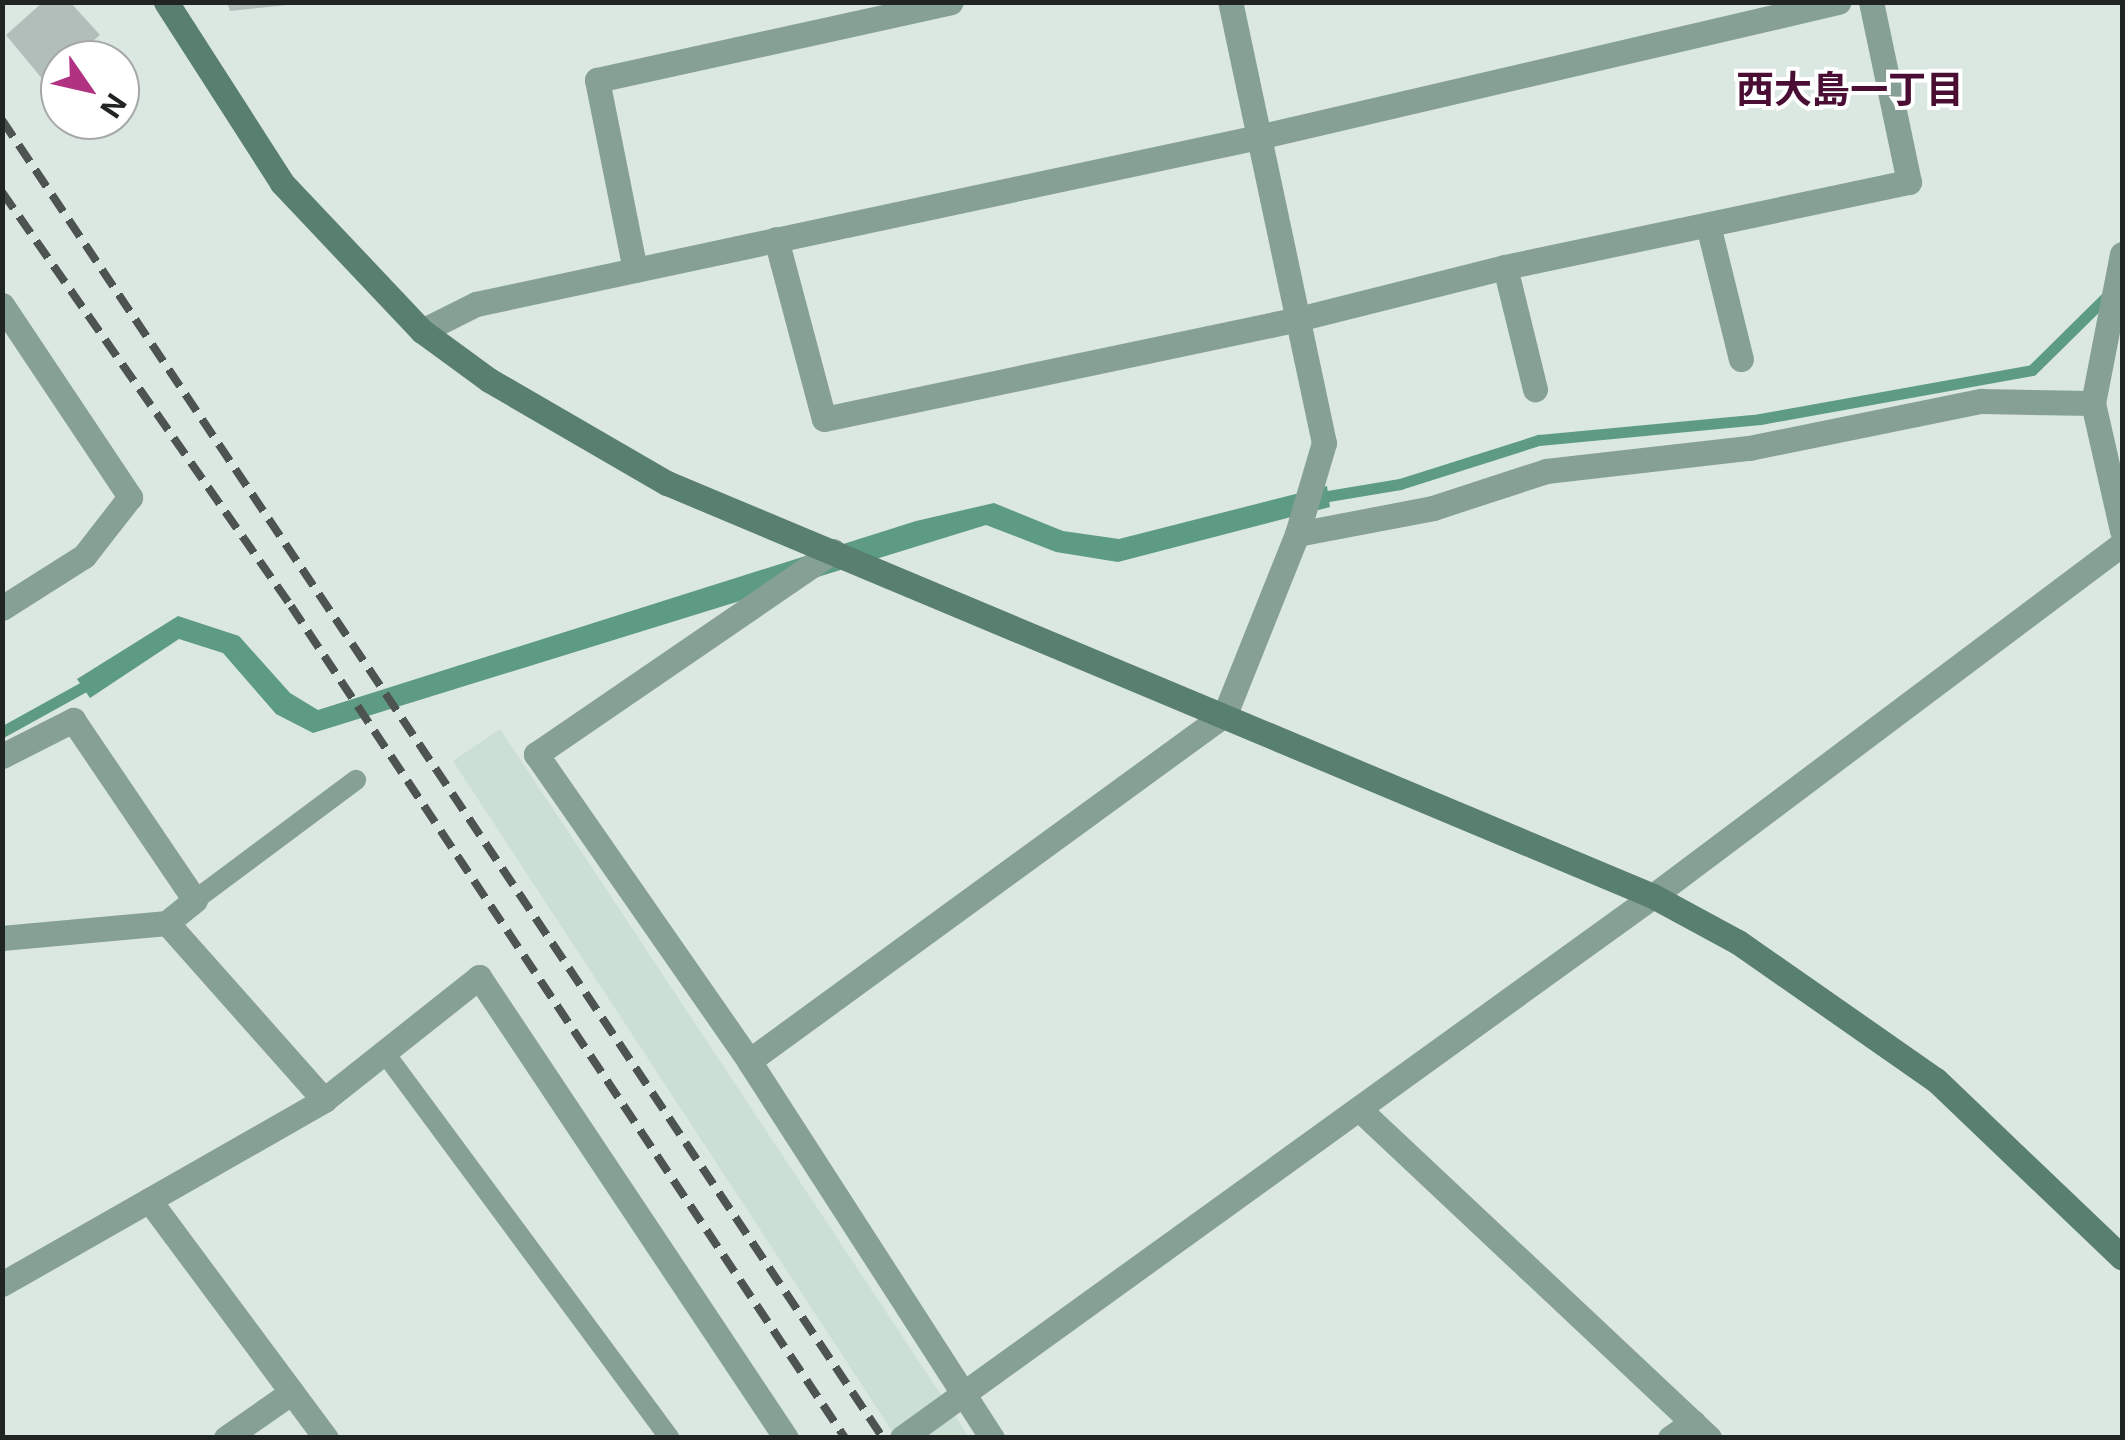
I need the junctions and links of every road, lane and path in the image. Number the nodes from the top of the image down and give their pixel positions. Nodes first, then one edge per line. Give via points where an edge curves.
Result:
1 (166, 2) edge
2 (951, 2) edge
3 (1230, 2) edge
4 (1838, 2) edge
5 (1871, 2) edge
6 (1258, 137) junction
7 (1708, 225) junction
8 (776, 239) junction
9 (2122, 254) edge
10 (1505, 267) junction
11 (635, 270) junction
12 (1298, 319) junction
13 (6, 320) edge
14 (422, 330) junction
15 (1741, 359) dead end
16 (1535, 389) dead end
17 (2093, 403) junction
18 (2122, 531) edge
19 (1297, 534) junction
20 (2122, 544) edge
21 (833, 552) junction
22 (2, 608) edge
23 (1225, 714) junction
24 (2, 756) edge
25 (356, 780) dead end
26 (1653, 896) junction
27 (196, 900) junction
28 (167, 923) junction
29 (2, 938) edge
30 (384, 1052) junction
31 (749, 1061) junction
32 (324, 1100) junction
33 (1358, 1109) junction
34 (149, 1200) junction
35 (2122, 1258) edge
36 (2, 1284) edge
37 (292, 1392) junction
38 (964, 1396) junction
39 (1701, 1430) edge
40 (226, 1438) edge
41 (326, 1438) edge
42 (670, 1438) edge
43 (786, 1438) edge
44 (902, 1438) edge
45 (992, 1438) edge
46 (1670, 1438) edge

1 - 14 street via 282,183
2 - 11 street via 596,80
3 - 6 street
4 - 6 street
5 - 7 street via 1909,182
6 - 8 street
6 - 12 street
7 - 10 street
7 - 15 street
8 - 11 street
8 - 12 street via 824,419
9 - 17 street
10 - 12 street
10 - 16 street
11 - 14 street via 476,304
12 - 19 street via 1324,444
13 - 22 street via 130,497 84,556
14 - 21 street via 578,437 667,483
17 - 18 street
17 - 19 street via 1981,401 1749,448 1546,472 1433,508
19 - 23 street
20 - 26 street
21 - 23 street
21 - 31 street via 536,754
23 - 26 street
23 - 31 street
24 - 27 street via 73,720
25 - 27 lane
26 - 33 street
26 - 35 street via 1738,942 1936,1080
27 - 28 street
28 - 29 street
28 - 32 street
30 - 32 street
30 - 42 lane
30 - 43 street via 478,977
31 - 38 street
32 - 34 street
33 - 38 street
33 - 39 street
34 - 36 street
34 - 37 street
37 - 40 street
37 - 41 street
38 - 44 street
38 - 45 street
39 - 46 street

